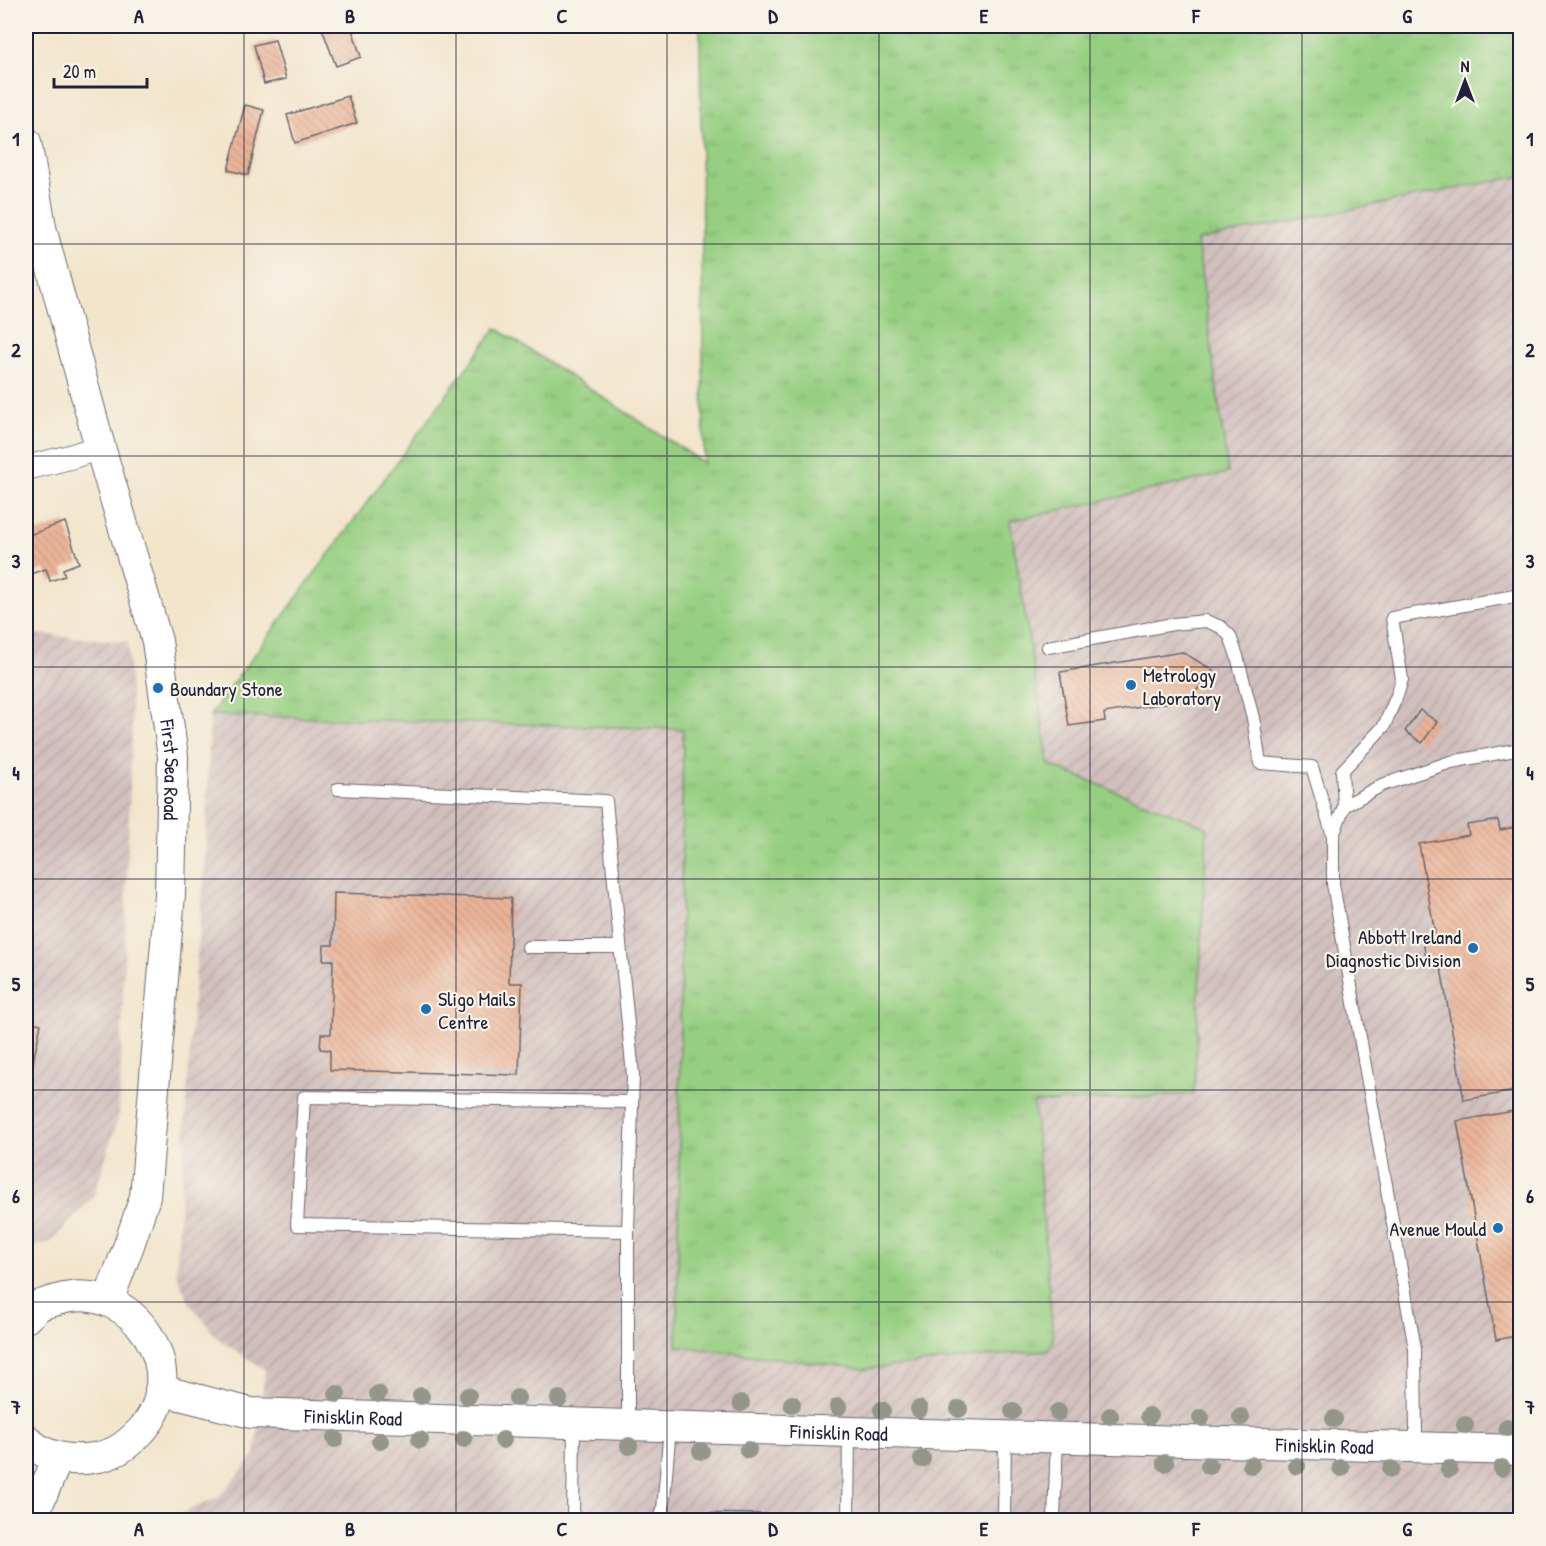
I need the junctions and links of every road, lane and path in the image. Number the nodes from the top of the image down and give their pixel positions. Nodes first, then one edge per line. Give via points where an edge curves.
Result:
1 (26, 142) edge
2 (100, 447) junction
3 (26, 468) edge
4 (1521, 595) edge
5 (1048, 647) dead end
6 (1521, 749) edge
7 (338, 789) dead end
8 (1344, 806) junction
9 (1333, 836) junction
10 (528, 947) dead end
11 (620, 947) junction
12 (632, 1102) junction
13 (628, 1231) junction
14 (108, 1301) junction
15 (30, 1309) edge
16 (160, 1390) junction
17 (574, 1423) junction
18 (628, 1425) junction
19 (670, 1426) junction
20 (849, 1432) junction
21 (1005, 1436) junction
22 (1057, 1437) junction
23 (26, 1440) edge
24 (1414, 1447) junction
25 (1521, 1450) edge
26 (58, 1458) junction
27 (31, 1521) edge
28 (573, 1521) edge
29 (660, 1521) edge
30 (848, 1521) edge
31 (1004, 1521) edge
32 (1054, 1521) edge

1 - 2 street, First Sea Road via 42,232
2 - 3 street
2 - 14 street, First Sea Road via 157,641 173,757 170,894 144,1197
4 - 8 lane via 1392,618 1402,679 1384,726 1342,771
5 - 9 lane via 1173,624 1206,621 1221,627 1230,636 1237,656 1260,763 1312,767
6 - 8 lane via 1451,762 1382,785
7 - 11 lane via 606,801
8 - 9 lane
9 - 24 lane via 1333,884 1415,1349
10 - 11 lane
11 - 12 lane via 633,1075
12 - 13 lane
12 - 13 lane via 304,1098 297,1225
13 - 18 lane
14 - 15 street via 66,1297
14 - 16 street via 137,1320 151,1338 160,1366
16 - 17 street, Finisklin Road via 251,1413
16 - 26 street via 147,1424 126,1445 104,1456
17 - 18 street, Finisklin Road
17 - 28 lane
18 - 19 street, Finisklin Road
19 - 20 street, Finisklin Road
19 - 29 lane
20 - 21 street, Finisklin Road
20 - 30 lane
21 - 22 street, Finisklin Road
21 - 31 lane
22 - 24 street, Finisklin Road
22 - 32 lane
23 - 26 street
24 - 25 street, Finisklin Road
26 - 27 street

